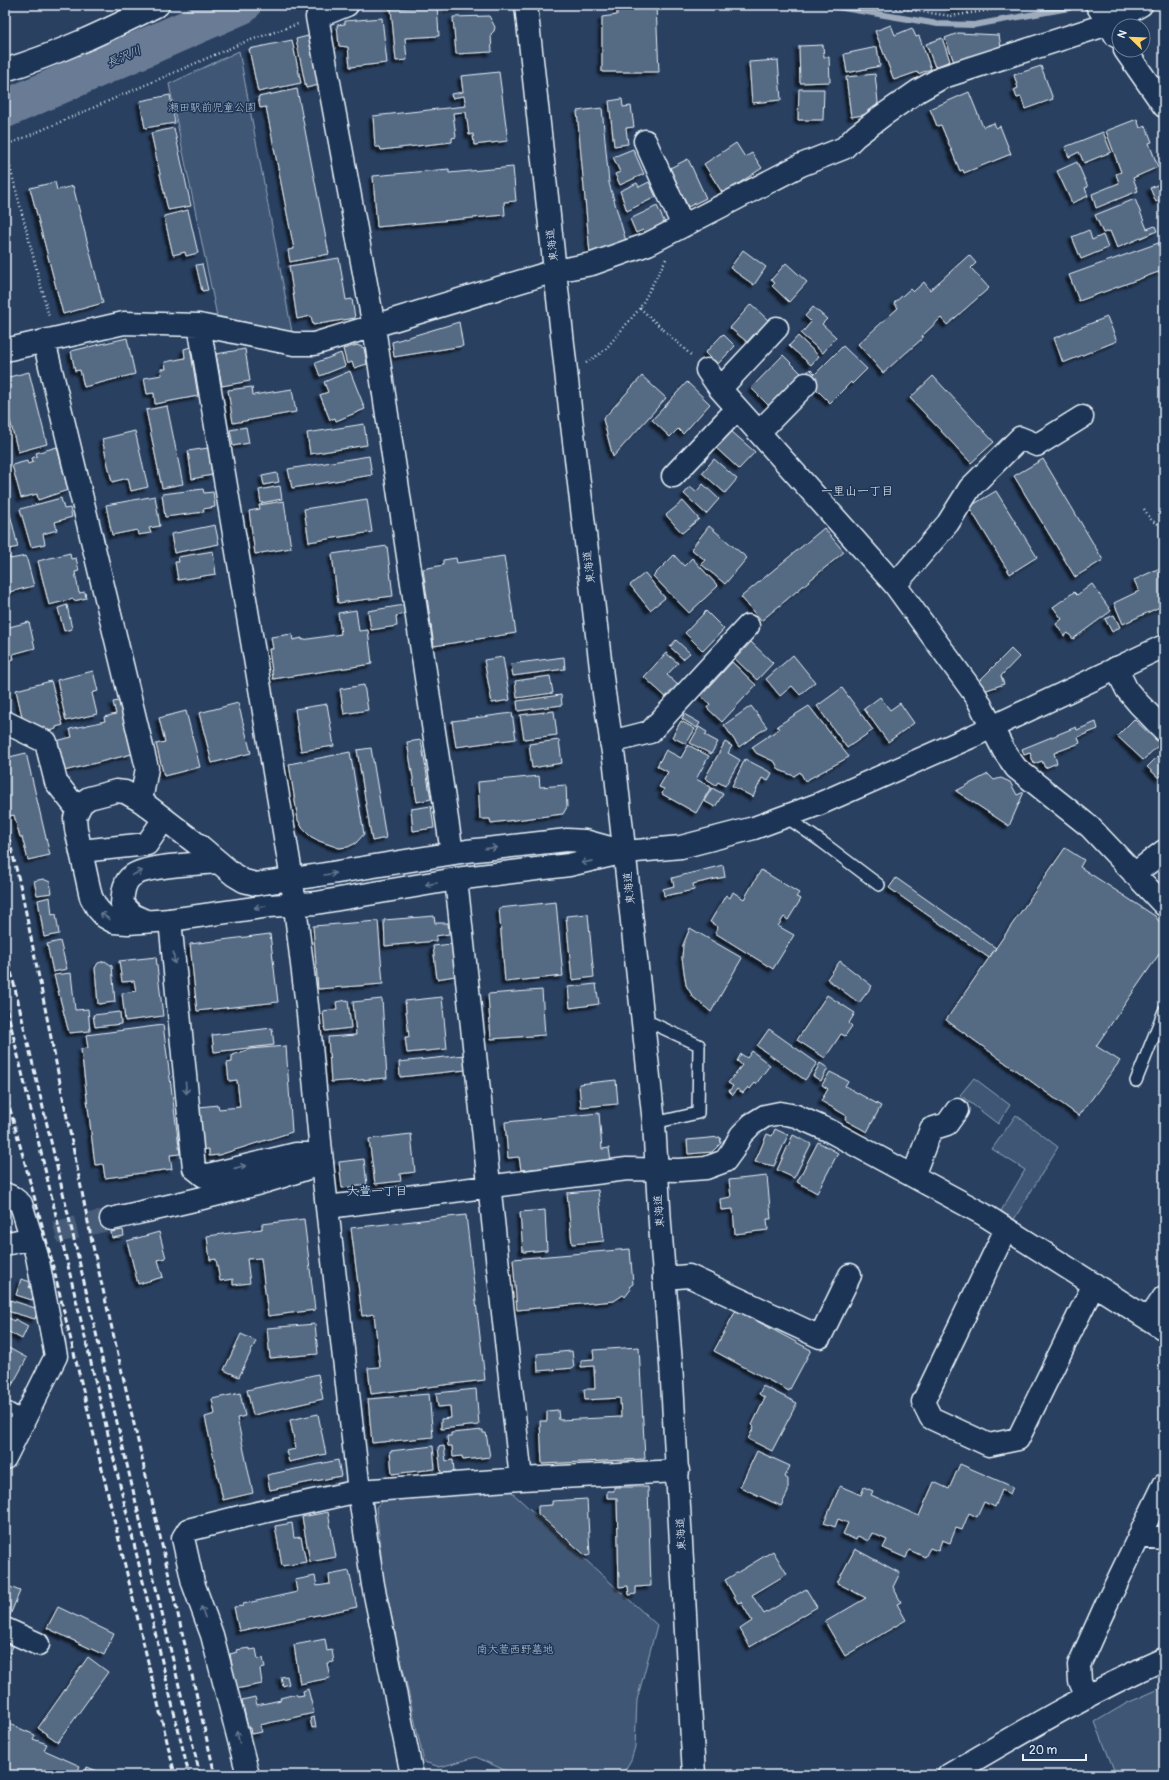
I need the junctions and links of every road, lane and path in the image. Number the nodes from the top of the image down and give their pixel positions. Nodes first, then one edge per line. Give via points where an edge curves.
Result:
1 (158, 5) edge
2 (346, 5) edge
3 (526, 5) edge
4 (876, 5) edge
5 (1024, 5) edge
6 (1097, 5) edge
7 (1141, 5) edge
8 (317, 17) junction
9 (1128, 18) edge
10 (1111, 29) edge
11 (1111, 33) edge
12 (1131, 58) edge
13 (5, 70) edge
14 (1164, 106) edge
15 (645, 141) dead end
16 (5, 147) edge
17 (684, 226) junction
18 (555, 271) junction
19 (640, 308) junction
20 (199, 325) junction
21 (374, 327) junction
22 (777, 328) dead end
23 (49, 340) junction
24 (5, 350) edge
25 (707, 370) joint
26 (567, 376) junction
27 (806, 384) dead end
28 (720, 389) junction
29 (736, 409) junction
30 (1082, 417) dead end
31 (759, 432) junction
32 (673, 476) dead end
33 (1144, 509) dead end
34 (1164, 529) edge
35 (895, 585) junction
36 (748, 626) dead end
37 (1164, 646) edge
38 (1116, 668) junction
39 (5, 722) edge
40 (992, 727) junction
41 (1164, 730) edge
42 (611, 742) junction
43 (141, 801) junction
44 (78, 810) junction
45 (786, 817) junction
46 (164, 819) junction
47 (81, 851) junction
48 (1164, 851) edge
49 (625, 852) junction
50 (452, 854) junction
51 (218, 862) junction
52 (1134, 874) junction
53 (292, 879) junction
54 (456, 879) junction
55 (879, 885) dead end
56 (294, 905) junction
57 (1164, 905) edge
58 (170, 920) junction
59 (146, 922) junction
60 (1164, 1011) edge
61 (643, 1019) junction
62 (1136, 1081) dead end
63 (957, 1110) dead end
64 (654, 1122) junction
65 (322, 1163) junction
66 (656, 1170) junction
67 (913, 1176) junction
68 (488, 1187) junction
69 (5, 1194) edge
70 (328, 1207) junction
71 (111, 1218) tunnel mouth
72 (1006, 1228) junction
73 (850, 1275) dead end
74 (664, 1278) junction
75 (1094, 1284) junction
76 (1164, 1297) edge
77 (1156, 1324) edge
78 (14, 1418) edge
79 (5, 1458) edge
80 (678, 1471) junction
81 (521, 1479) junction
82 (1164, 1485) edge
83 (359, 1491) junction
84 (1139, 1536) junction
85 (1164, 1538) edge
86 (5, 1629) edge
87 (38, 1644) dead end
88 (1164, 1659) edge
89 (1087, 1697) junction
90 (248, 1775) edge
91 (412, 1775) edge
92 (694, 1775) edge
93 (948, 1775) edge

1 - 13 main road via 48,55
2 - 8 main road
3 - 18 main road, 東海道
4 - 5 path via 951,16
6 - 10 main road
7 - 9 main road
8 - 16 path via 242,43
8 - 21 main road
11 - 17 main road via 943,77 888,112 844,148 801,165
12 - 14 main road
15 - 17 main road
16 - 23 path
17 - 18 main road via 641,247 592,264
17 - 19 path
18 - 21 main road
18 - 26 main road, 東海道
19 - 25 path
19 - 26 path via 604,351
20 - 21 main road via 294,344 314,344
20 - 23 main road via 124,323
20 - 53 main road
21 - 50 main road
22 - 28 main road
23 - 24 main road
23 - 43 main road via 147,768
25 - 28 main road
26 - 42 main road, 東海道
27 - 31 main road
28 - 29 main road
29 - 31 main road
29 - 32 main road
30 - 35 main road via 1037,445 1020,438 970,488 948,523
31 - 35 main road
33 - 34 path via 1152,521
35 - 40 main road via 976,696
36 - 42 main road via 650,732
37 - 38 main road
38 - 40 main road
38 - 41 main road via 1127,690
39 - 44 main road via 46,742 56,782
40 - 45 main road
40 - 52 main road via 1004,752 1016,768 1090,827
42 - 49 main road, 東海道
43 - 44 main road via 124,792 116,791 89,798
43 - 46 main road
44 - 47 main road via 75,824
45 - 49 main road via 681,847
45 - 55 lane
46 - 47 main road via 147,844
46 - 51 main road
59 -> 47 main road via 114,922 104,917 92,897
48 - 52 main road
50 -> 49 main road via 567,840 585,841
49 -> 54 main road via 569,865
49 - 61 main road, 東海道
53 -> 50 main road
51 - 53 main road via 234,876 256,884
59 -> 51 main road via 133,915 122,904 123,888 132,876 144,870
52 - 57 main road
53 - 56 main road
54 -> 56 main road via 361,897
54 - 68 main road
56 -> 58 main road via 269,906
56 - 65 main road via 308,1014
58 - 59 main road
58 -> 65 main road via 194,1168 204,1176 296,1154 308,1154
60 - 62 lane
61 - 64 main road, 東海道
61 - 64 lane via 699,1045 698,1113
63 - 67 main road via 947,1124 932,1129
64 - 66 main road, 東海道
65 - 70 main road
65 - 71 main road via 289,1175 195,1200
66 - 67 main road via 706,1168 725,1161 741,1135 752,1124 764,1116 780,1113 796,1116 830,1131
66 - 68 main road via 627,1169
66 - 74 main road, 東海道
67 - 72 main road
68 - 70 main road
68 - 81 main road
69 - 78 main road via 21,1204 37,1256 56,1356
70 - 83 main road
72 - 75 main road
72 - 75 main road via 922,1402 931,1418 989,1445 1018,1439
73 - 74 main road via 820,1338 689,1276
74 - 80 main road, 東海道
75 - 77 main road
76 - 77 main road
78 - 79 main road
80 - 81 main road
80 - 92 main road, 東海道
81 - 83 main road
82 - 84 main road
90 -> 83 main road via 212,1635 193,1583 183,1538 188,1530
83 - 91 main road via 373,1585
84 - 85 main road
84 - 89 main road via 1079,1665 1080,1681
86 - 87 main road
88 - 89 main road
89 - 93 main road

